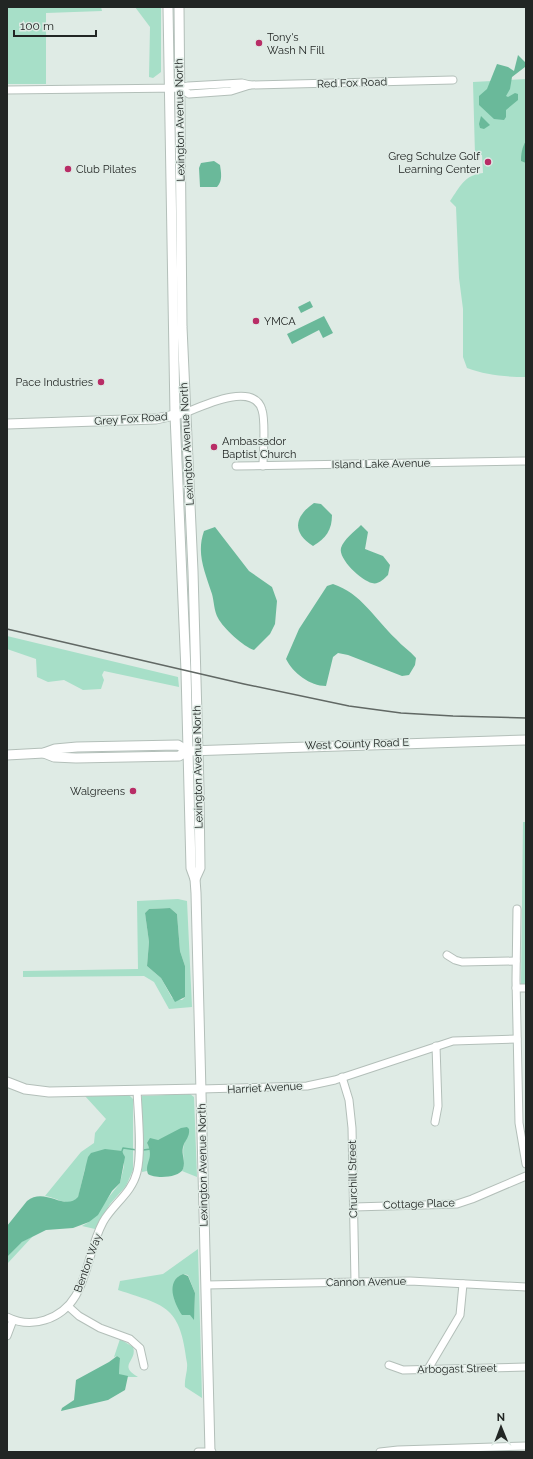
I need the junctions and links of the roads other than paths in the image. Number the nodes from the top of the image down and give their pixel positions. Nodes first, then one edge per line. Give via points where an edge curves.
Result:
1 (168, 7) edge
2 (179, 7) edge
3 (453, 80) dead end
4 (176, 88) junction
5 (7, 90) edge
6 (185, 413) junction
7 (175, 415) junction
8 (7, 424) edge
9 (526, 461) edge
10 (236, 466) dead end
11 (263, 466) junction
12 (526, 740) edge
13 (188, 751) junction
14 (198, 751) junction
15 (7, 754) edge
16 (195, 879) junction
17 (517, 909) dead end
18 (447, 955) dead end
19 (516, 961) junction
20 (516, 988) junction
21 (526, 988) edge
22 (517, 1039) junction
23 (436, 1046) junction
24 (342, 1077) junction
25 (7, 1082) edge
26 (201, 1089) junction
27 (137, 1090) junction
28 (436, 1122) dead end
29 (526, 1164) edge
30 (526, 1176) edge
31 (354, 1206) junction
32 (356, 1282) junction
33 (463, 1284) junction
34 (206, 1285) junction
35 (526, 1287) edge
36 (69, 1307) junction
37 (10, 1318) edge
38 (7, 1336) edge
39 (389, 1365) dead end
40 (144, 1366) dead end
41 (526, 1367) edge
42 (428, 1370) junction
43 (526, 1446) edge
44 (198, 1452) edge
45 (211, 1452) edge
46 (380, 1452) edge

1 - 4 main road, Lexington Avenue North
2 - 4 main road, Lexington Avenue North
3 - 4 street, Red Fox Road via 250,85 242,83
4 - 5 street, Red Fox Road
4 - 6 main road, Lexington Avenue North
4 - 7 main road, Lexington Avenue North via 170,159
6 - 7 main road, Grey Fox Road
6 - 11 street, Grey Fox Road via 223,397 244,397 254,400 260,406 263,415
6 - 14 main road, Lexington Avenue North via 193,564
7 - 8 main road, Grey Fox Road via 156,420
7 - 13 main road, Lexington Avenue North
9 - 11 street, Island Lake Avenue
10 - 11 street, Island Lake Avenue
12 - 14 main road, West County Road E
13 - 14 main road, West County Road E
13 - 15 main road, West County Road E via 178,756 76,758 54,757 44,753
13 - 16 main road, Lexington Avenue North via 191,868
14 - 16 main road, Lexington Avenue North via 200,868
16 - 26 main road, Lexington Avenue North
17 - 19 street
18 - 19 street via 462,962
19 - 20 street
20 - 21 street
20 - 22 street
22 - 23 street, Harriet Avenue via 463,1040
22 - 29 street via 519,1123
23 - 24 street, Harriet Avenue
23 - 28 street
24 - 26 street, Harriet Avenue via 320,1084 293,1088
24 - 31 street, Churchill Street via 351,1114
25 - 27 main road, Harriet Avenue via 25,1089 49,1092
26 - 27 main road, Harriet Avenue
26 - 34 main road, Lexington Avenue North
27 - 36 street, Benton Way via 138,1161 135,1180 104,1221 94,1243 81,1287
30 - 31 street, Cottage Place via 457,1204
31 - 32 street, Churchill Street
32 - 33 street, Cannon Avenue via 410,1281
32 - 34 street, Cannon Avenue
33 - 35 street, Cannon Avenue
33 - 42 street via 460,1315
34 - 45 main road, Lexington Avenue North
36 - 37 street via 39,1321
36 - 40 street via 100,1328 130,1339 140,1348
37 - 38 street
39 - 42 street, Arbogast Street via 403,1370
41 - 42 street, Arbogast Street
43 - 46 street
44 - 45 street

